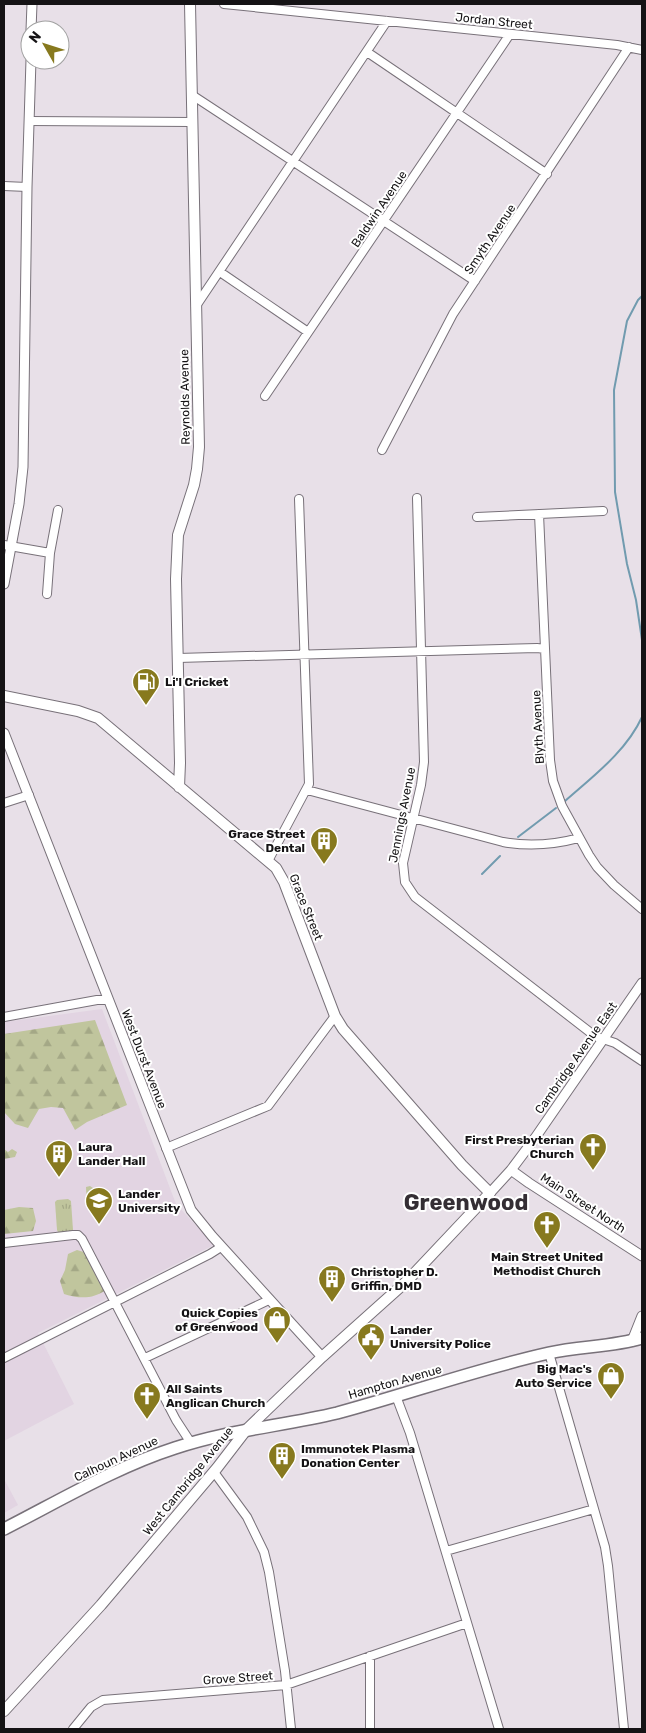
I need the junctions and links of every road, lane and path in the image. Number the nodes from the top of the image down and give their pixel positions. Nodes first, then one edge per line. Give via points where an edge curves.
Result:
1 (32, 4) edge
2 (190, 4) edge
3 (224, 4) edge
4 (31, 20) edge
5 (387, 21) junction
6 (510, 34) junction
7 (629, 47) junction
8 (642, 50) edge
9 (367, 52) junction
10 (31, 70) edge
11 (192, 95) junction
12 (457, 113) junction
13 (29, 121) junction
14 (192, 122) junction
15 (293, 162) junction
16 (547, 174) junction
17 (4, 186) edge
18 (27, 187) junction
19 (383, 222) junction
20 (220, 272) junction
21 (475, 281) junction
22 (195, 308) junction
23 (308, 332) junction
24 (265, 396) dead end
25 (382, 450) dead end
26 (417, 498) dead end
27 (299, 499) dead end
28 (58, 510) dead end
29 (604, 511) dead end
30 (539, 514) junction
31 (477, 517) dead end
32 (8, 545) edge
33 (50, 553) junction
34 (4, 584) edge
35 (47, 594) dead end
36 (545, 649) junction
37 (421, 652) junction
38 (304, 654) junction
39 (178, 658) junction
40 (4, 696) edge
41 (4, 733) edge
42 (179, 787) junction
43 (307, 790) junction
44 (29, 795) junction
45 (4, 803) edge
46 (413, 818) junction
47 (579, 838) junction
48 (268, 861) junction
49 (642, 909) edge
50 (642, 983) edge
51 (108, 1000) junction
52 (335, 1016) junction
53 (4, 1017) edge
54 (604, 1039) junction
55 (642, 1062) edge
56 (166, 1148) junction
57 (512, 1170) junction
58 (490, 1193) junction
59 (4, 1243) edge
60 (221, 1247) junction
61 (642, 1256) edge
62 (269, 1300) junction
63 (116, 1302) junction
64 (642, 1316) edge
65 (639, 1341) edge
66 (549, 1353) junction
67 (322, 1357) junction
68 (4, 1358) edge
69 (145, 1358) junction
70 (396, 1396) junction
71 (247, 1429) junction
72 (191, 1443) junction
73 (214, 1472) junction
74 (594, 1509) junction
75 (4, 1529) edge
76 (446, 1551) junction
77 (467, 1622) junction
78 (370, 1656) junction
79 (286, 1685) junction
80 (4, 1711) edge
81 (73, 1729) edge
82 (291, 1729) edge
83 (370, 1729) edge
84 (498, 1729) edge
85 (624, 1729) edge

1 - 4 street
2 - 11 main road, Reynolds Avenue
3 - 5 street, Jordan Street
5 - 6 street, Jordan Street
5 - 9 street
6 - 7 street, Jordan Street
6 - 12 street, Baldwin Avenue
7 - 8 street, Jordan Street
7 - 16 street, Smyth Avenue
9 - 12 street
9 - 15 street
10 - 13 street
11 - 14 main road, Reynolds Avenue
11 - 15 street
12 - 16 street
12 - 19 street, Baldwin Avenue
13 - 14 street
13 - 18 street
14 - 22 main road, Reynolds Avenue
15 - 19 street
15 - 20 street
16 - 21 street, Smyth Avenue
17 - 18 street
18 - 32 street via 24,458 19,504
19 - 21 street
19 - 23 street, Baldwin Avenue
20 - 22 street
20 - 23 street
21 - 25 street, Smyth Avenue via 445,327
22 - 39 main road, Reynolds Avenue via 198,457 194,485 178,535
23 - 24 street, Baldwin Avenue
26 - 37 street, Jennings Avenue
27 - 38 street
28 - 33 street
29 - 30 street
30 - 31 street
30 - 36 street, Blyth Avenue
32 - 33 street
32 - 34 street
33 - 35 street
36 - 37 street
36 - 47 street, Blyth Avenue via 551,771 562,806
37 - 38 street
37 - 46 street, Jennings Avenue via 424,762
38 - 39 street
38 - 43 street
39 - 42 main road, Reynolds Avenue
40 - 42 main road, Grace Street via 92,715
41 - 44 street, West Durst Avenue
42 - 48 main road, Grace Street
43 - 46 street
43 - 48 street
44 - 45 street
44 - 51 street, West Durst Avenue
46 - 47 street via 520,845 550,845
46 - 54 street, Jennings Avenue via 403,866 405,882 413,894 591,1033
47 - 49 street, Blyth Avenue via 605,877
48 - 52 main road, Grace Street via 284,882
50 - 54 street, Cambridge Avenue East
51 - 53 street
51 - 56 street, West Durst Avenue
52 - 56 street via 268,1106
52 - 58 main road, Grace Street via 350,1037
54 - 55 street, Jennings Avenue
54 - 57 street, Cambridge Avenue East
56 - 60 street, West Durst Avenue via 191,1210
57 - 58 street, Cambridge Avenue East
57 - 61 street, Main Street North
58 - 67 main road, West Cambridge Avenue via 413,1275
59 - 63 street via 78,1235 86,1243
60 - 62 street, West Durst Avenue
60 - 63 street
62 - 67 street, West Durst Avenue
62 - 69 street
63 - 68 street
63 - 69 street
64 - 65 street
65 - 66 main road, Hampton Avenue
66 - 70 main road, Hampton Avenue
66 - 74 street
67 - 71 main road, West Cambridge Avenue
69 - 72 street
70 - 71 main road, Hampton Avenue via 301,1421
70 - 76 street
71 - 72 main road, Calhoun Avenue
71 - 73 main road, West Cambridge Avenue
72 - 75 main road, Calhoun Avenue via 124,1468
73 - 79 street via 247,1517 264,1552
73 - 80 main road, West Cambridge Avenue via 101,1605
74 - 76 street
74 - 85 street via 608,1566
76 - 77 street
77 - 78 street, Grove Street
77 - 84 street
78 - 79 street, Grove Street
78 - 83 street
79 - 81 street, Grove Street via 107,1699 97,1702
79 - 82 street

